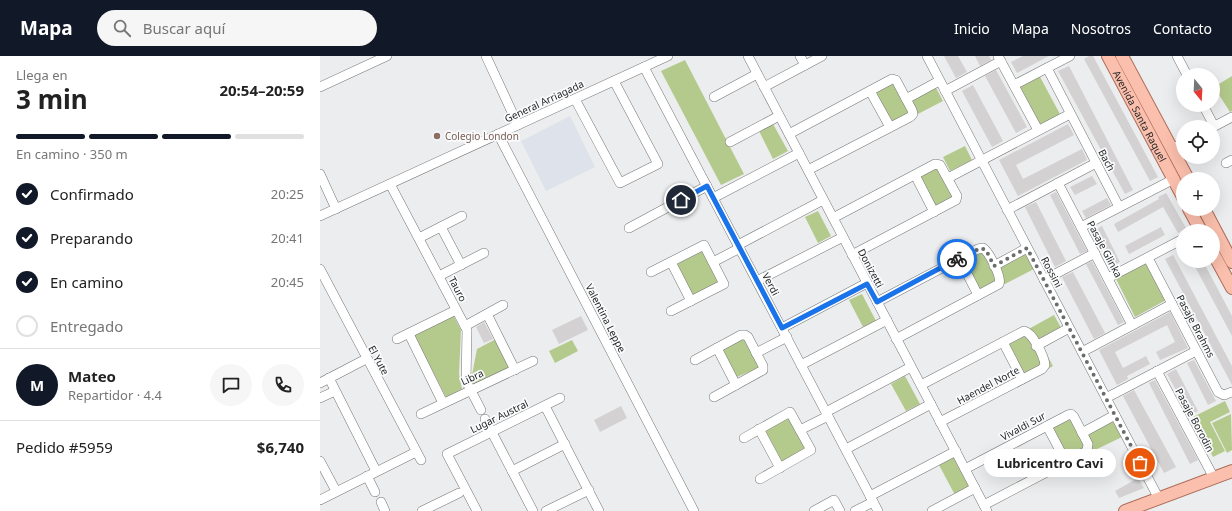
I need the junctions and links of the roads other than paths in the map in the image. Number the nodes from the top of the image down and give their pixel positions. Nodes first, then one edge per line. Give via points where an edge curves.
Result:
1 (387, 56) edge
2 (486, 56) edge
3 (668, 56) edge
4 (748, 56) edge
5 (800, 56) edge
6 (822, 56) edge
7 (926, 56) edge
8 (1070, 56) edge
9 (1108, 56) edge
10 (1122, 56) edge
11 (1177, 56) edge
12 (1000, 58) edge
13 (805, 65) junction
14 (644, 67) junction
15 (1047, 68) junction
16 (1183, 68) edge
17 (757, 74) junction
18 (614, 81) junction
19 (940, 81) junction
20 (1014, 85) junction
21 (320, 87) edge
22 (764, 87) junction
23 (870, 91) junction
24 (945, 91) junction
25 (714, 97) dead end
26 (575, 99) junction
27 (906, 99) junction
28 (1070, 114) junction
29 (779, 116) junction
30 (1232, 117) edge
31 (1220, 123) edge
32 (518, 125) junction
33 (890, 127) junction
34 (1038, 130) junction
35 (498, 134) junction
36 (789, 134) junction
37 (730, 142) dead end
38 (1176, 147) edge
39 (1172, 149) junction
40 (799, 153) junction
41 (981, 160) junction
42 (1096, 163) junction
43 (808, 170) junction
44 (1184, 172) edge
45 (320, 174) edge
46 (915, 175) junction
47 (948, 178) junction
48 (1174, 179) junction
49 (1058, 183) junction
50 (1176, 183) edge
51 (390, 184) junction
52 (707, 186) junction
53 (713, 198) junction
54 (823, 200) junction
55 (1119, 207) junction
56 (336, 209) junction
57 (1007, 210) junction
58 (934, 212) junction
59 (320, 216) edge
60 (462, 216) dead end
61 (1208, 216) edge
62 (833, 218) junction
63 (441, 227) junction
64 (1081, 227) junction
65 (629, 228) dead end
66 (843, 237) junction
67 (419, 238) junction
68 (1176, 243) edge
69 (739, 246) junction
70 (1027, 248) junction
71 (484, 253) dead end
72 (1095, 253) junction
73 (852, 255) junction
74 (959, 258) junction
75 (1148, 258) junction
76 (671, 262) junction
77 (713, 262) junction
78 (1232, 262) edge
79 (461, 265) junction
80 (994, 266) junction
81 (1220, 266) edge
82 (320, 269) edge
83 (651, 272) dead end
84 (439, 276) junction
85 (1108, 278) junction
86 (1044, 280) junction
87 (757, 281) junction
88 (867, 284) junction
89 (1232, 288) edge
90 (978, 295) junction
91 (691, 301) junction
92 (877, 302) junction
93 (1172, 304) junction
94 (503, 306) dead end
95 (456, 310) junction
96 (671, 311) dead end
97 (487, 314) junction
98 (887, 320) junction
99 (1132, 325) junction
100 (465, 326) junction
101 (782, 328) junction
102 (1069, 328) junction
103 (409, 334) junction
104 (786, 337) junction
105 (397, 339) dead end
106 (896, 339) junction
107 (1003, 342) junction
108 (1036, 346) junction
109 (717, 348) junction
110 (1196, 351) junction
111 (1082, 352) junction
112 (756, 353) junction
113 (366, 359) junction
114 (695, 360) dead end
115 (533, 361) dead end
116 (801, 365) junction
117 (911, 367) junction
118 (515, 370) junction
119 (1157, 371) junction
120 (329, 378) junction
121 (1022, 379) junction
122 (320, 384) edge
123 (736, 385) junction
124 (921, 385) junction
125 (471, 390) junction
126 (335, 391) junction
127 (1232, 392) edge
128 (322, 397) edge
129 (714, 397) dead end
130 (560, 398) dead end
131 (1106, 398) junction
132 (443, 403) junction
133 (931, 404) junction
134 (544, 406) junction
135 (421, 414) dead end
136 (827, 414) junction
137 (1115, 415) junction
138 (940, 422) junction
139 (1047, 426) junction
140 (759, 429) junction
141 (800, 430) junction
142 (492, 432) junction
143 (1082, 433) junction
144 (744, 438) dead end
145 (565, 444) junction
146 (846, 449) junction
147 (956, 451) junction
148 (416, 452) junction
149 (421, 460) dead end
150 (320, 461) edge
151 (1066, 462) junction
152 (780, 468) junction
153 (965, 469) junction
154 (512, 471) junction
155 (1232, 471) edge
156 (376, 472) junction
157 (367, 476) junction
158 (1214, 478) junction
159 (760, 479) dead end
160 (975, 488) junction
161 (588, 490) junction
162 (336, 491) junction
163 (376, 492) dead end
164 (459, 493) dead end
165 (1159, 498) junction
166 (872, 499) junction
167 (320, 500) edge
168 (381, 502) dead end
169 (986, 508) edge
170 (1144, 508) edge
171 (385, 511) edge
172 (422, 511) edge
173 (477, 511) edge
174 (533, 511) edge
175 (546, 511) edge
176 (599, 511) edge
177 (694, 511) edge
178 (814, 511) edge
179 (840, 511) edge
180 (855, 511) edge
181 (878, 511) edge
182 (932, 511) edge
183 (1125, 511) edge

1 - 21 street
2 - 32 street
3 - 14 street, General Arriagada
4 - 17 street, Donizetti
5 - 13 street
6 - 13 street
7 - 19 street, Rossini
8 - 15 street
9 - 48 main road, Avenida Santa Raquel
10 - 39 main road, Avenida Santa Raquel
11 - 16 street
12 - 20 street
12 - 24 street
13 - 22 street
14 - 18 street, General Arriagada
14 - 52 street, Verdi
15 - 20 street
15 - 28 street, Bach
17 - 22 street, Donizetti
17 - 25 street
18 - 26 street, General Arriagada
18 - 26 street via 658,164 620,183
19 - 24 street, Rossini
19 - 27 street
20 - 34 street
22 - 29 street, Donizetti
23 - 27 street via 894,79
23 - 33 street
23 - 36 street
24 - 41 street, Rossini
26 - 32 street, General Arriagada
27 - 33 street via 912,114
28 - 34 street
28 - 42 street, Bach
29 - 36 street, Donizetti
29 - 37 street
30 - 31 street
32 - 35 street, General Arriagada
33 - 43 street
34 - 41 street
35 - 51 street, General Arriagada
35 - 177 street, Valentina Leppe
36 - 40 street, Donizetti
38 - 39 street
39 - 44 main road, Avenida Santa Raquel
40 - 43 street, Donizetti
40 - 53 street
41 - 47 street
41 - 57 street, Rossini
42 - 49 street
42 - 55 street, Bach
43 - 54 street, Donizetti
45 - 56 street
46 - 47 street via 939,164
46 - 58 street
46 - 62 street
47 - 58 street via 957,198
48 - 50 main road, Avenida Santa Raquel
48 - 55 street
49 - 57 street
49 - 64 street, Pasaje Glinka
51 - 56 street, General Arriagada
51 - 67 street, Tauro
52 - 53 street, Verdi
52 - 65 street
53 - 69 street, Verdi
54 - 62 street, Donizetti
54 - 69 street
55 - 64 street
56 - 59 street, General Arriagada
57 - 70 street, Rossini
58 - 73 street
60 - 63 street
61 - 78 main road
62 - 66 street, Donizetti
63 - 67 street
63 - 79 street
64 - 72 street, Pasaje Glinka
66 - 73 street, Donizetti
66 - 87 street
67 - 84 street, Tauro
68 - 75 street
69 - 77 street
69 - 87 street, Verdi
70 - 80 street
70 - 86 street, Rossini
71 - 79 street
72 - 85 street, Pasaje Glinka
72 - 86 street
73 - 88 street, Donizetti
74 - 80 street via 983,248
74 - 90 street
74 - 92 street
75 - 85 street
75 - 93 street, Pasaje Brahms
76 - 77 street via 704,245
76 - 83 street
76 - 91 street
77 - 91 street via 724,284
79 - 84 street
80 - 90 street via 1000,282
81 - 89 main road
82 - 113 street, El Yute
84 - 95 street, Tauro
85 - 99 street, Pasaje Glinka
86 - 102 street, Rossini
87 - 101 street, Verdi
88 - 92 street, Donizetti
88 - 101 street
90 - 106 street
91 - 96 street
92 - 98 street, Donizetti
93 - 99 street
93 - 110 street, Pasaje Brahms
94 - 97 street
95 - 100 street, Tauro
95 - 103 street
97 - 100 street
97 - 118 street
98 - 106 street, Donizetti
98 - 116 street
99 - 111 street
100 - 125 street, Tauro via 466,381
101 - 104 street, Verdi
102 - 108 street
102 - 111 street, Rossini
103 - 105 street
103 - 132 street
104 - 112 street
104 - 116 street, Verdi
106 - 117 street, Donizetti
107 - 108 street via 1027,331
107 - 121 street
107 - 124 street
108 - 121 street, Haendel Norte via 1045,365
109 - 112 street via 745,334
109 - 114 street
109 - 123 street
110 - 119 street
110 - 127 street, Pasaje Brahms via 1218,392 1224,395
111 - 131 street, Rossini
112 - 123 street via 763,370
113 - 120 street
113 - 148 street, El Yute
115 - 118 street, Libra
116 - 136 street, Verdi
117 - 124 street, Donizetti
117 - 136 street
118 - 125 street, Libra
119 - 131 street
119 - 158 street, Pasaje Borodin
120 - 122 street
120 - 126 street
121 - 138 street, Haendel Norte
122 - 128 street
123 - 129 street
124 - 133 street, Donizetti
125 - 132 street, Libra
125 - 142 street, Tauro
126 - 128 street
126 - 156 street
130 - 134 street, Lugar Austral
131 - 137 street, Rossini
132 - 135 street, Libra
133 - 138 street, Donizetti
133 - 146 street
134 - 142 street, Lugar Austral
134 - 145 street
136 - 141 street
136 - 146 street, Verdi
137 - 143 street
137 - 165 street, Rossini
138 - 147 street, Donizetti
139 - 143 street, Vivaldi Sur via 1071,414
139 - 151 street
139 - 153 street, Vivaldi Sur
140 - 141 street via 790,412
140 - 144 street
140 - 152 street
141 - 152 street via 811,450
142 - 154 street, Tauro
142 - 173 street, Lugar Austral via 447,454
143 - 151 street via 1088,449
145 - 154 street
145 - 161 street
146 - 166 street, Verdi
147 - 153 street, Donizetti
147 - 166 street
148 - 149 street, El Yute
148 - 156 street
150 - 162 street
151 - 169 street
152 - 159 street
153 - 160 street, Donizetti
154 - 174 street, Tauro
155 - 158 main road
156 - 157 street
157 - 162 street
157 - 163 street
158 - 165 main road
160 - 169 street, Donizetti
160 - 182 street
161 - 175 street
161 - 176 street
162 - 167 street
164 - 172 street
165 - 170 main road
166 - 180 street
166 - 181 street, Verdi
168 - 171 street
170 - 183 main road
178 - 179 street via 834,500

